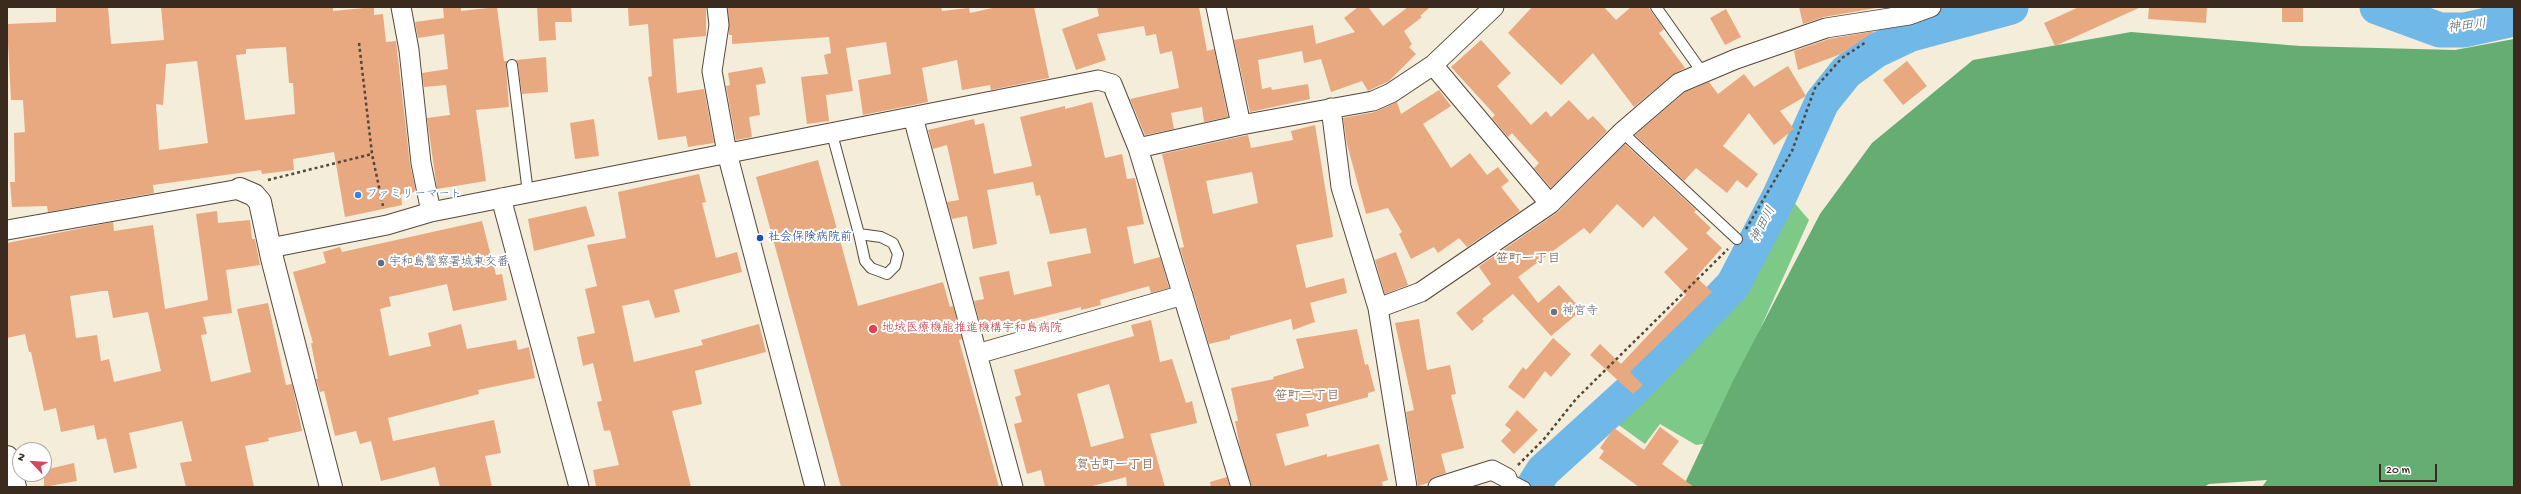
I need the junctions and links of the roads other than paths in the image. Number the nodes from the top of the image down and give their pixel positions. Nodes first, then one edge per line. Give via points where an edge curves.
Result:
1 (401, 7) edge
2 (717, 7) edge
3 (1216, 7) edge
4 (1494, 7) edge
5 (1656, 7) edge
6 (1931, 7) edge
7 (512, 65) dead end
8 (1433, 65) junction
9 (1702, 72) junction
10 (1331, 108) junction
11 (913, 117) junction
12 (1242, 125) junction
13 (1622, 132) junction
14 (832, 134) junction
15 (1138, 148) junction
16 (727, 153) junction
17 (240, 189) joint
18 (528, 193) junction
19 (501, 198) junction
20 (1550, 204) junction
21 (431, 212) junction
22 (7, 230) edge
23 (859, 234) dead end
24 (1738, 239) road end
25 (270, 248) junction
26 (1183, 295) junction
27 (1378, 308) junction
28 (977, 354) junction
29 (7, 457) edge
30 (1517, 483) edge
31 (15, 487) edge
32 (330, 487) edge
33 (579, 487) edge
34 (815, 487) edge
35 (1013, 487) edge
36 (1241, 487) edge
37 (1407, 487) edge
38 (1438, 487) edge

1 - 21 street via 409,50 421,163
2 - 16 street via 719,25 712,71
3 - 12 street
4 - 8 street
5 - 9 lane
6 - 9 street via 1909,15 1826,28
7 - 18 lane
8 - 10 street via 1391,94 1373,101
8 - 20 street
9 - 13 street via 1679,83
10 - 12 street
10 - 27 street via 1341,187
11 - 14 street
11 - 15 street via 1098,80 1112,84
11 - 28 street
12 - 15 street
13 - 20 street
13 - 24 lane
14 - 16 street
14 - 23 lane
15 - 26 street
16 - 18 street
16 - 34 street
17 - 22 street
17 - 25 street via 254,195 260,202
18 - 19 street
19 - 21 street
19 - 33 street
20 - 27 street via 1421,292
21 - 25 street via 387,224
25 - 32 street
26 - 28 street
26 - 36 street
27 - 37 street
28 - 35 street
29 - 31 street
30 - 38 street via 1492,470

